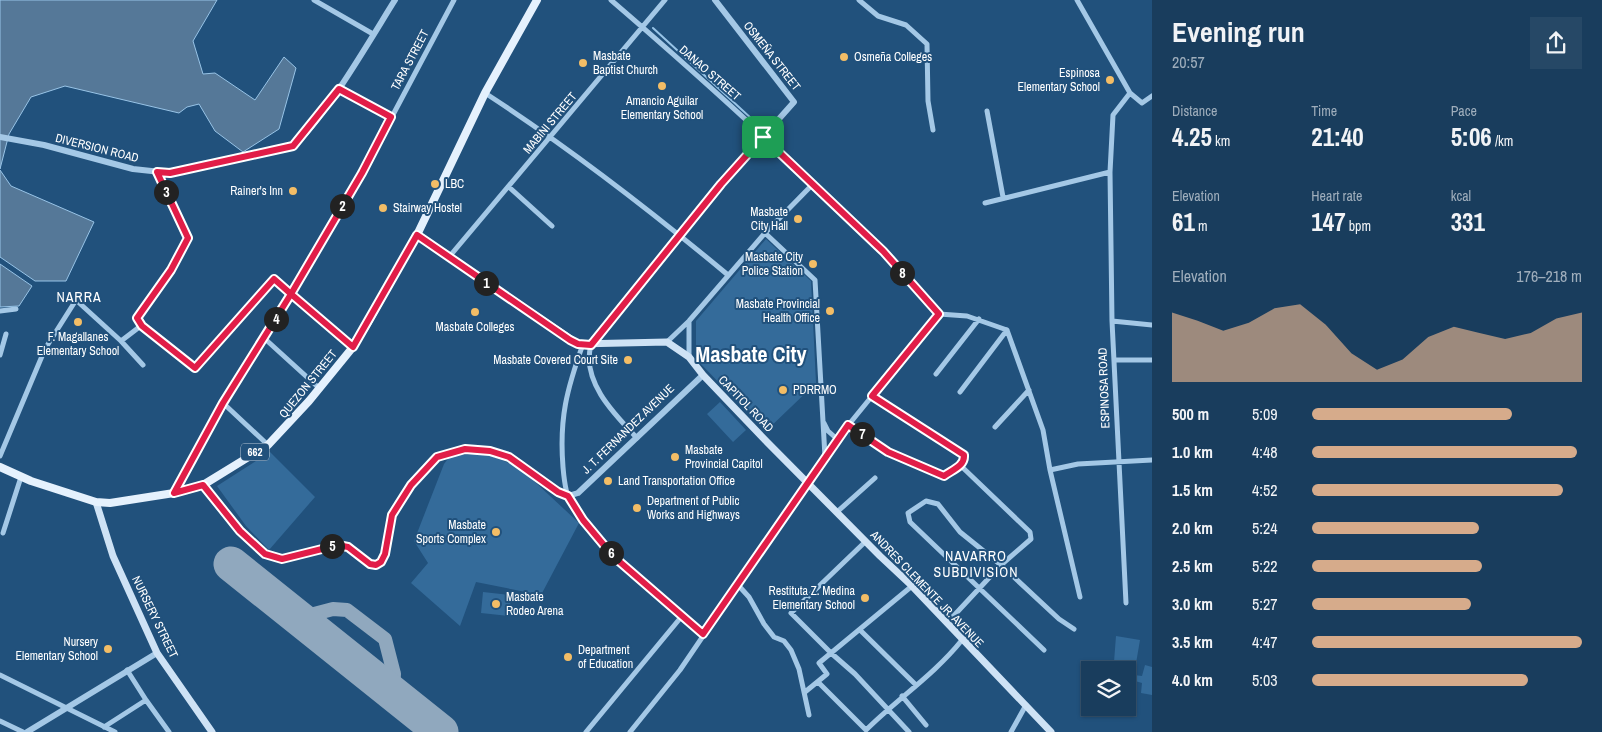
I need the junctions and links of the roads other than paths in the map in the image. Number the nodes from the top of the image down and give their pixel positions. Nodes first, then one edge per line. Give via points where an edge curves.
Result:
1 (314, 0) edge
2 (395, 0) edge
3 (454, 0) edge
4 (537, 0) edge
5 (611, 0) edge
6 (665, 0) edge
7 (859, 0) edge
8 (1077, 0) edge
9 (717, 1) edge
10 (642, 27) junction
11 (373, 34) junction
12 (339, 89) junction
13 (485, 93) junction
14 (1130, 93) junction
15 (1152, 96) edge
16 (987, 111) dead end
17 (391, 117) junction
18 (933, 130) dead end
19 (0, 137) edge
20 (763, 137) junction
21 (550, 139) junction
22 (157, 172) junction
23 (1110, 172) junction
24 (813, 184) junction
25 (509, 187) junction
26 (1003, 197) junction
27 (986, 203) dead end
28 (552, 226) dead end
29 (765, 233) junction
30 (417, 235) junction
31 (680, 235) junction
32 (449, 257) junction
33 (728, 274) junction
34 (291, 294) junction
35 (16, 309) dead end
36 (0, 311) edge
37 (939, 314) junction
38 (979, 319) junction
39 (689, 321) junction
40 (1112, 321) junction
41 (1152, 325) edge
42 (142, 326) junction
43 (1007, 330) junction
44 (6, 334) dead end
45 (264, 338) junction
46 (121, 341) junction
47 (667, 342) junction
48 (583, 344) junction
49 (591, 345) junction
50 (353, 347) junction
51 (0, 355) edge
52 (579, 355) junction
53 (689, 357) junction
54 (588, 358) junction
55 (1114, 360) junction
56 (1152, 360) edge
57 (143, 365) dead end
58 (936, 374) dead end
59 (703, 375) junction
60 (319, 388) junction
61 (1029, 390) junction
62 (960, 392) dead end
63 (872, 396) junction
64 (223, 403) junction
65 (823, 421) junction
66 (848, 425) junction
67 (995, 427) dead end
68 (637, 438) junction
69 (837, 439) junction
70 (268, 445) junction
71 (0, 456) edge
72 (826, 457) junction
73 (1152, 460) edge
74 (1118, 461) junction
75 (960, 466) junction
76 (0, 467) edge
77 (1050, 470) junction
78 (21, 477) junction
79 (875, 478) dead end
80 (808, 483) junction
81 (203, 485) junction
82 (174, 493) junction
83 (568, 496) junction
84 (96, 502) junction
85 (837, 512) junction
86 (3, 532) dead end
87 (866, 542) junction
88 (1001, 564) junction
89 (738, 585) junction
90 (912, 586) junction
91 (980, 587) junction
92 (1080, 597) dead end
93 (1126, 603) dead end
94 (682, 616) junction
95 (947, 622) junction
96 (1074, 629) dead end
97 (860, 630) junction
98 (703, 634) junction
99 (962, 640) junction
100 (1044, 650) dead end
101 (831, 652) junction
102 (157, 653) junction
103 (127, 670) junction
104 (0, 675) edge
105 (818, 682) junction
106 (916, 685) junction
107 (805, 692) junction
108 (902, 696) junction
109 (146, 700) junction
110 (1026, 705) junction
111 (64, 708) junction
112 (886, 709) junction
113 (809, 715) dead end
114 (0, 721) edge
115 (926, 725) dead end
116 (104, 727) junction
117 (23, 732) edge
118 (27, 732) edge
119 (115, 732) edge
120 (169, 732) edge
121 (212, 732) edge
122 (586, 732) edge
123 (630, 732) edge
124 (909, 732) edge
125 (1011, 732) edge
126 (1051, 732) edge

1 - 11 street
2 - 11 street, DIVERSION ROAD
3 - 17 street, TARA STREET
4 - 13 main road, QUEZON STREET
5 - 10 street, DANAO STREET
6 - 10 street, MABINI STREET
7 - 18 street via 878,16 906,25 927,44 928,102
8 - 14 street
9 - 20 street, OSMEÑA STREET via 794,102
10 - 20 street, DANAO STREET
10 - 21 street, MABINI STREET
11 - 12 street, DIVERSION ROAD
12 - 17 street
12 - 22 street, DIVERSION ROAD via 293,146 170,173
13 - 21 street
13 - 30 main road, QUEZON STREET
14 - 15 street via 1142,103
14 - 23 street, ESPINOSA ROAD via 1113,115
16 - 26 street
17 - 34 street, TARA STREET
19 - 22 street, DIVERSION ROAD
20 - 24 street, DANAO STREET
20 - 31 street
21 - 25 street, MABINI STREET
21 - 31 street
22 - 42 street via 188,238 171,270 137,318
23 - 26 street
23 - 40 street, ESPINOSA ROAD
24 - 29 street
24 - 37 street, DANAO STREET via 883,251
25 - 28 street
25 - 32 street, MABINI STREET
26 - 27 street
29 - 33 street
29 - 65 street via 815,280
30 - 32 main road
30 - 50 main road, QUEZON STREET / 662
31 - 33 street
31 - 49 street
32 - 48 main road via 570,340
33 - 39 street
34 - 42 street via 274,279 195,368
34 - 45 street, TARA STREET
34 - 50 street
35 - 36 street
37 - 38 street
37 - 63 street
38 - 43 street
38 - 58 street
39 - 47 street
39 - 53 street
40 - 41 street
40 - 55 street, ESPINOSA ROAD
42 - 46 street
43 - 61 street
43 - 62 street
44 - 51 street
45 - 60 street
45 - 64 street, TARA STREET
46 - 57 street
46 - 71 street via 76,300 45,349
47 - 49 main road
47 - 53 main road, CAPITOL ROAD
48 - 49 main road
48 - 52 street
49 - 54 street
50 - 60 main road, QUEZON STREET / 662
52 - 54 street
52 - 83 street via 564,404 561,441
53 - 59 main road, CAPITOL ROAD
54 - 68 street via 605,404
55 - 56 street
55 - 74 street, ESPINOSA ROAD
59 - 68 street, J. T. FERNANDEZ AVENUE
59 - 80 main road, CAPITOL ROAD
60 - 70 main road, QUEZON STREET / 662
61 - 67 street
61 - 77 street via 1043,430
63 - 66 street
63 - 75 street via 964,455
64 - 70 street
64 - 82 street, TARA STREET
65 - 69 street
65 - 72 street
66 - 69 street
66 - 75 street via 888,452 944,476
68 - 83 street, J. T. FERNANDEZ AVENUE via 578,493
69 - 72 street
70 - 81 main road, QUEZON STREET / 662
72 - 80 street
73 - 74 street
74 - 77 street
74 - 93 street, ESPINOSA ROAD
75 - 88 street via 1030,532 1031,539
76 - 78 main road, QUEZON STREET / 662
77 - 92 street
78 - 84 main road, QUEZON STREET / 662
78 - 86 street
79 - 85 street
80 - 85 main road, ANDRES CLEMENTE JR. AVENUE
80 - 89 street
81 - 82 main road, QUEZON STREET / 662
81 - 83 street via 240,531 265,554 282,559 338,545 348,547 376,565 385,554 392,515 411,485 437,457 448,452 465,449 490,451 509,457
82 - 84 main road, QUEZON STREET / 662 via 127,501
83 - 94 street via 613,556
84 - 102 main road, NURSERY STREET via 113,556
85 - 87 main road, ANDRES CLEMENTE JR. AVENUE
87 - 90 main road, ANDRES CLEMENTE JR. AVENUE
87 - 101 street via 791,613
88 - 91 street
88 - 91 street via 960,532 938,504 926,501 908,514 910,522
88 - 96 street
89 - 98 street
89 - 107 street via 774,637 784,641 791,650
90 - 95 main road, ANDRES CLEMENTE JR. AVENUE
90 - 97 street
91 - 95 street
91 - 100 street
94 - 98 street
94 - 122 street
95 - 99 main road, ANDRES CLEMENTE JR. AVENUE
97 - 101 street
97 - 106 street
98 - 123 street via 680,670
99 - 106 street via 936,670
99 - 110 main road, ANDRES CLEMENTE JR. AVENUE
101 - 105 street via 819,663 827,674
101 - 112 street
102 - 103 street
102 - 121 main road, NURSERY STREET
103 - 109 street
103 - 111 street
104 - 111 street
105 - 107 street
105 - 112 street via 866,730
106 - 108 street
107 - 113 street
108 - 112 street
108 - 115 street
109 - 116 street
109 - 120 street
110 - 125 street
110 - 126 main road, ANDRES CLEMENTE JR. AVENUE
111 - 116 street
111 - 118 street
112 - 124 street
114 - 117 street
116 - 119 street

